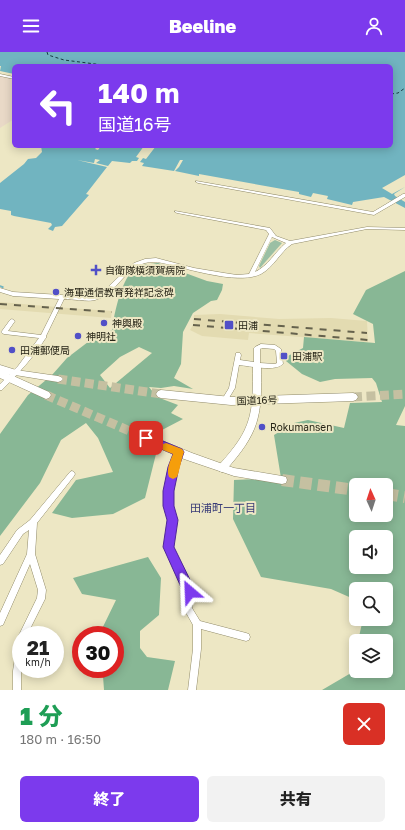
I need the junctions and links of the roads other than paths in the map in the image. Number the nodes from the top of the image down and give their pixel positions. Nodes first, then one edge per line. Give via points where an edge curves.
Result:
1 (0, 75) edge
2 (12, 78) edge
3 (198, 182) dead end
4 (405, 195) edge
5 (177, 212) dead end
6 (374, 214) junction
7 (378, 228) junction
8 (405, 229) edge
9 (271, 235) junction
10 (290, 243) junction
11 (251, 276) junction
12 (0, 290) edge
13 (62, 298) junction
14 (12, 321) dead end
15 (44, 337) junction
16 (238, 355) dead end
17 (236, 362) junction
18 (257, 365) junction
19 (0, 368) edge
20 (0, 374) edge
21 (13, 376) junction
22 (58, 380) tunnel mouth
23 (0, 388) edge
24 (161, 394) tunnel mouth
25 (46, 395) tunnel mouth
26 (353, 397) tunnel mouth
27 (224, 401) junction
28 (257, 401) junction
29 (146, 438) tunnel mouth
30 (179, 452) junction
31 (222, 468) junction
32 (72, 474) dead end
33 (282, 480) tunnel mouth
34 (33, 522) junction
35 (31, 554) junction
36 (0, 561) edge
37 (0, 622) edge
38 (196, 624) junction
39 (27, 626) edge
40 (246, 637) dead end
41 (17, 678) edge
42 (17, 690) edge
43 (192, 690) edge

1 - 2 street
3 - 6 street
4 - 6 street
5 - 9 street via 268,229
6 - 7 street
7 - 8 street
7 - 10 street
9 - 10 street
9 - 11 street
10 - 11 street via 260,272
11 - 13 street via 232,277 148,260 135,263 97,298
12 - 13 street via 12,294
13 - 15 street
14 - 15 street via 4,332
15 - 21 street
16 - 17 street
17 - 18 street
17 - 27 street via 232,388
18 - 18 street via 258,348 275,347 279,350 280,364
18 - 28 main road
19 - 21 highway
20 - 21 highway
21 - 22 highway
21 - 23 street
21 - 25 highway
24 - 27 highway, 国道16号
26 - 28 highway, 国道16号
27 - 28 highway, 国道16号
28 - 31 main road via 251,428
29 - 30 highway
30 - 31 highway
30 - 38 street via 173,467 169,491 172,518 169,547 190,592 188,609
31 - 33 highway via 249,476
32 - 34 street
34 - 35 street
34 - 36 street via 20,532
35 - 37 street
35 - 39 street via 42,590 41,598
38 - 40 street
38 - 43 street
41 - 42 street

